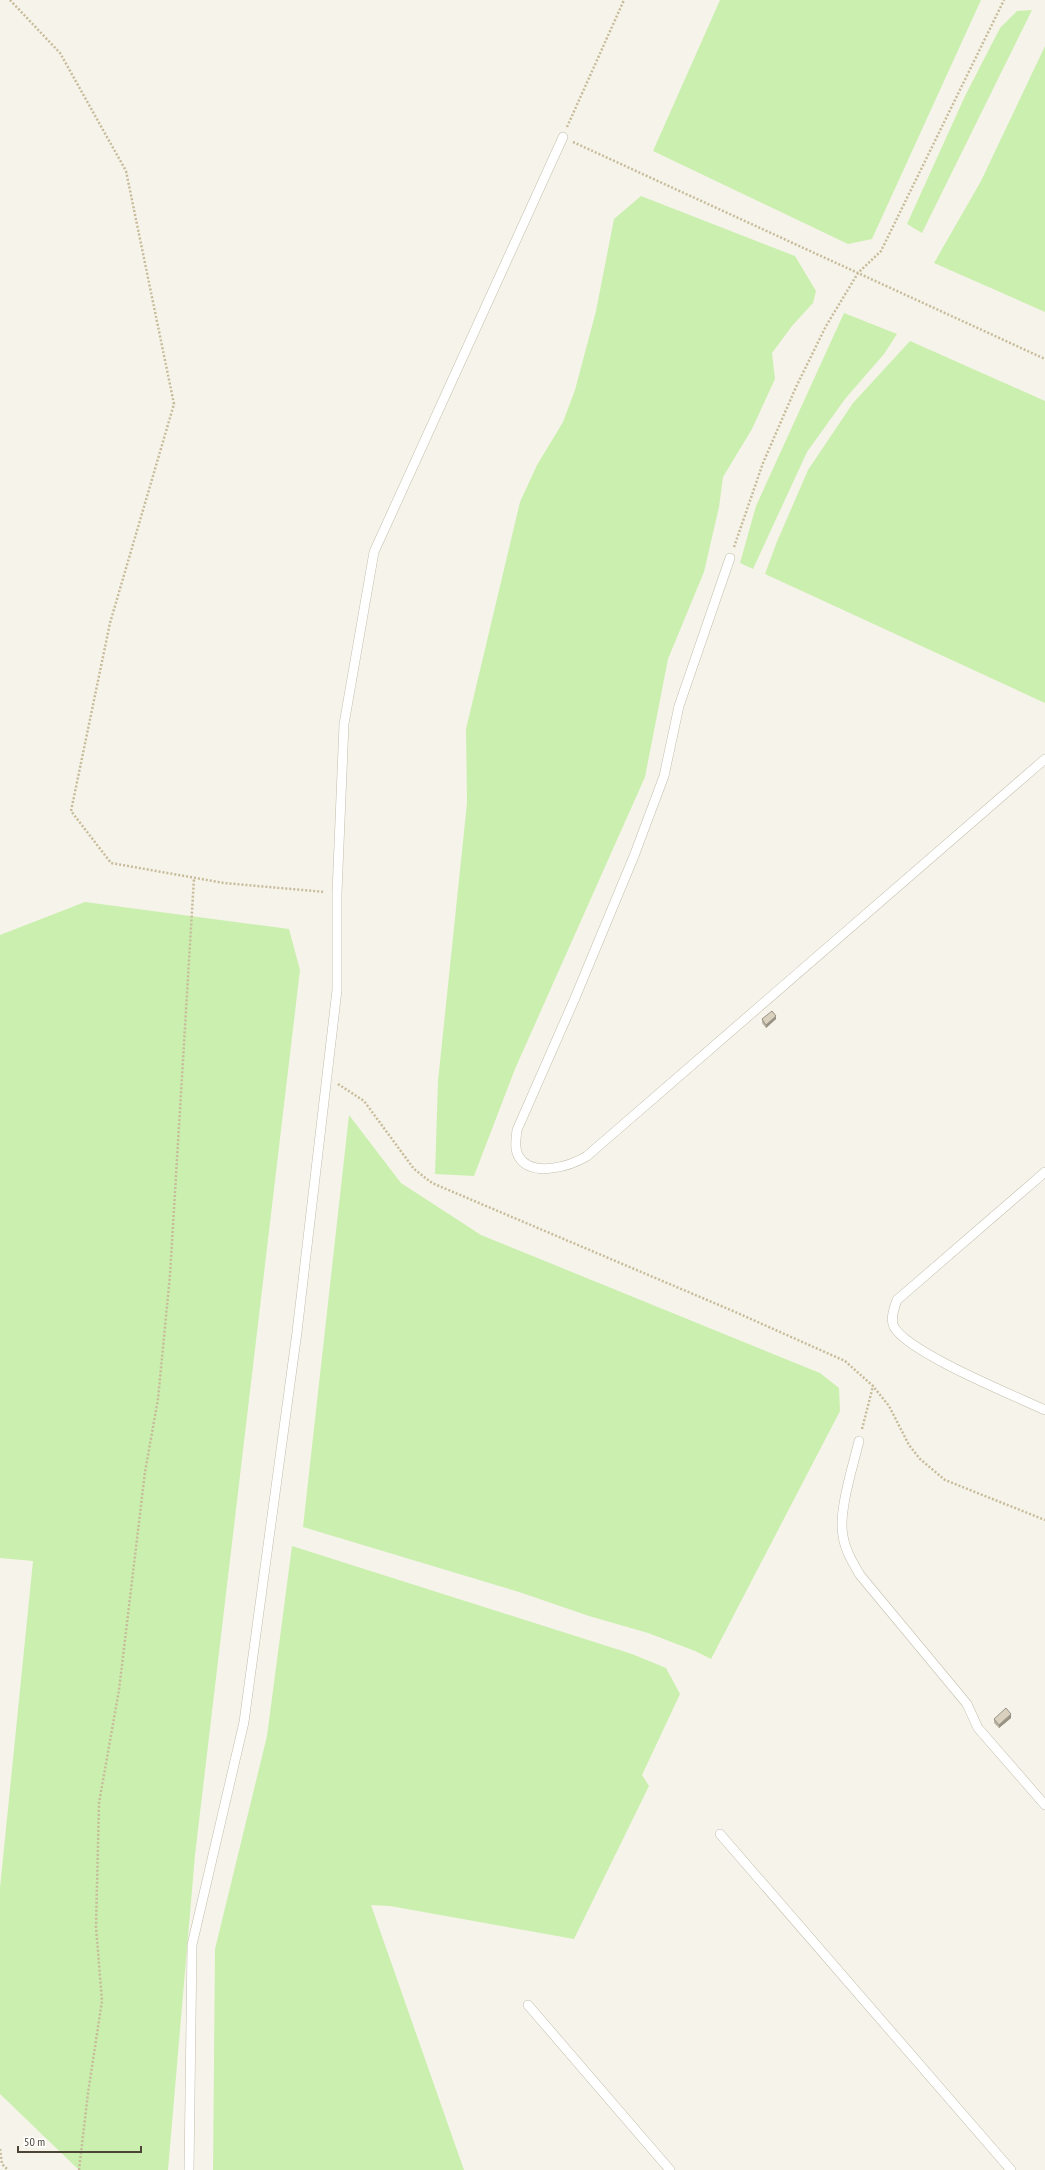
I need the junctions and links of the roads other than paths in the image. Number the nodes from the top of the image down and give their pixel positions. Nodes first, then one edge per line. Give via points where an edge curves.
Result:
1 (563, 137) road end
2 (730, 558) road end
3 (1045, 759) edge
4 (1045, 1172) edge
5 (1045, 1410) edge
6 (860, 1442) road end
7 (1045, 1805) edge
8 (720, 1834) dead end
9 (528, 2006) dead end
10 (189, 2170) edge
11 (670, 2170) edge
12 (1011, 2170) edge

1 - 10 lane via 374,552 344,724 337,893 337,990 297,1332 244,1722 192,1945
2 - 3 lane via 679,706 664,776 634,856 517,1130 515,1144 518,1156 529,1166 560,1168 574,1164 587,1156
4 - 5 lane via 897,1300 893,1312 894,1326 902,1336 925,1353
6 - 7 lane via 845,1499 842,1535 849,1555 860,1575 967,1704 978,1728
8 - 12 lane
9 - 11 lane

